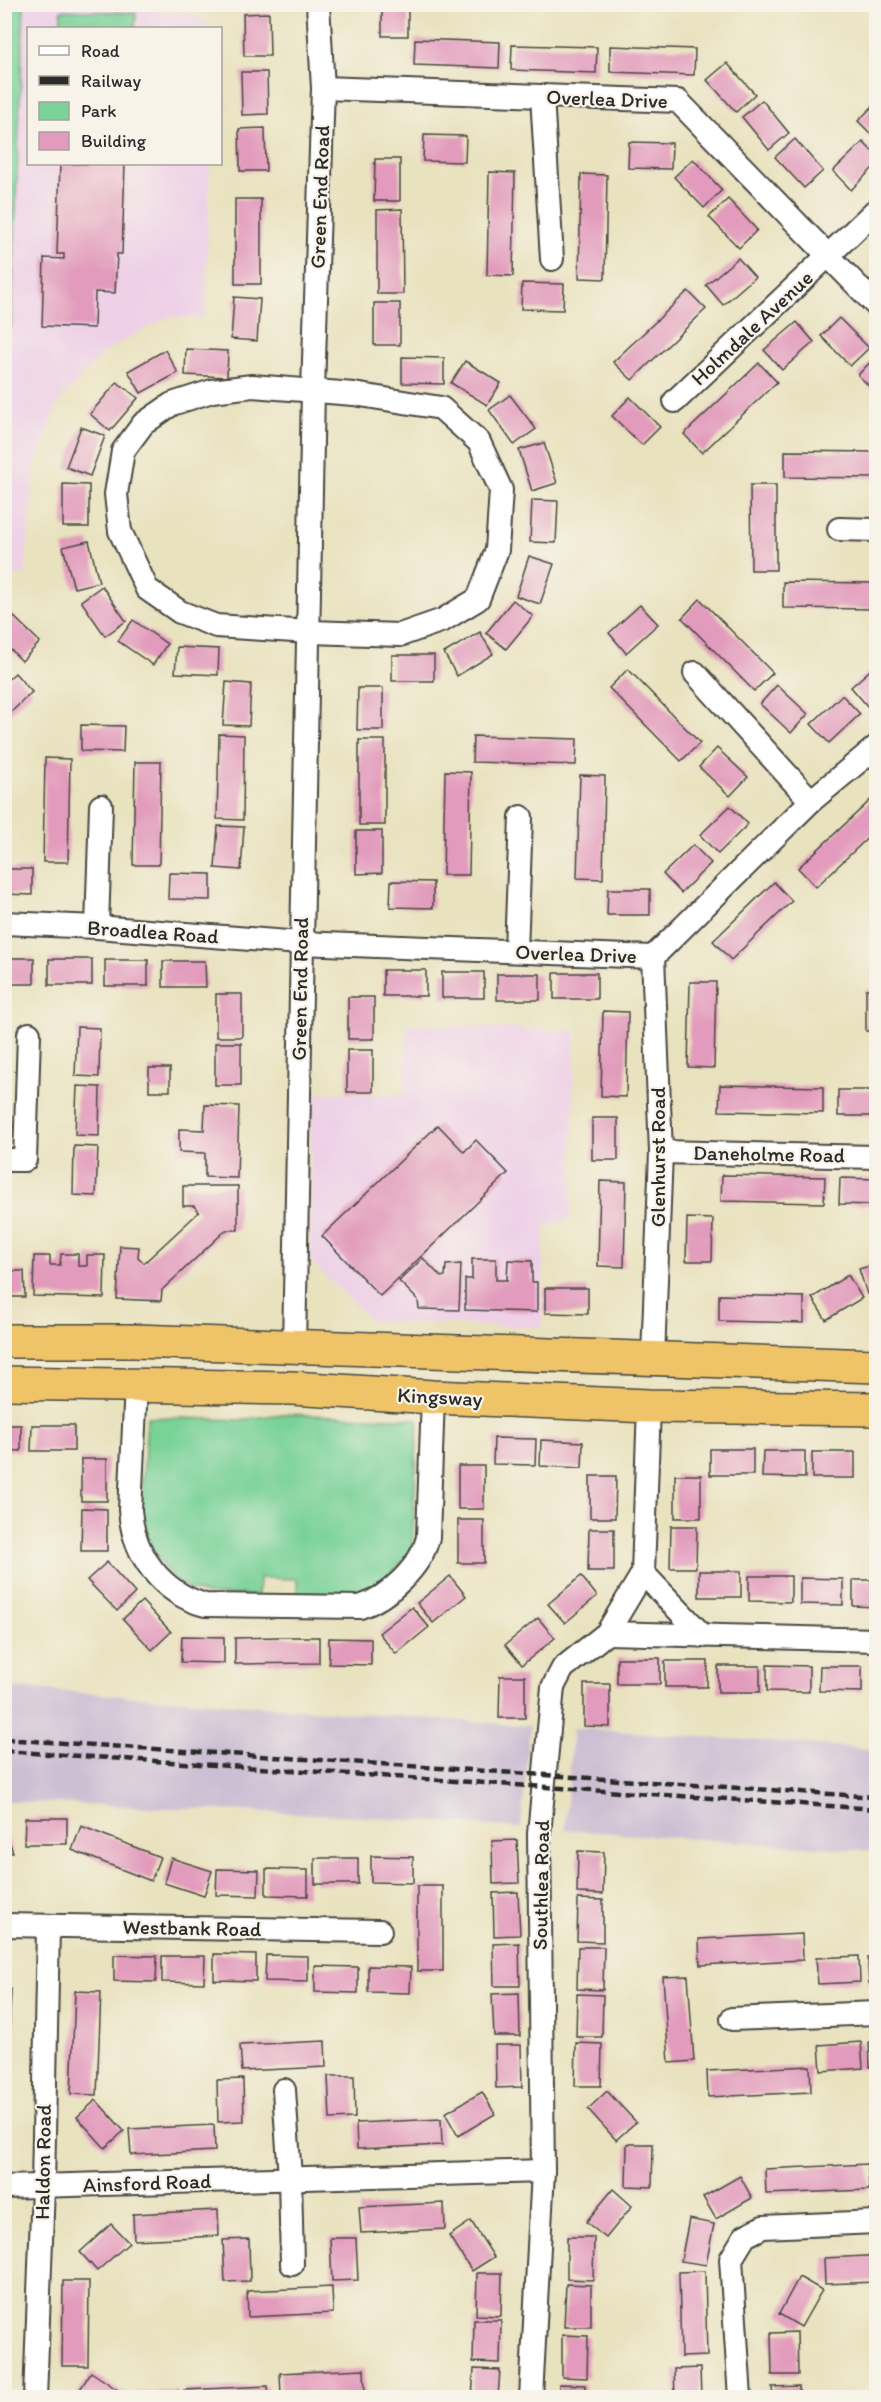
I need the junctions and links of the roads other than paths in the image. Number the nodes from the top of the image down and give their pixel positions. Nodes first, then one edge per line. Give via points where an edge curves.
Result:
1 (318, 4) edge
2 (323, 88) junction
3 (542, 96) junction
4 (876, 210) edge
5 (830, 255) junction
6 (552, 259) dead end
7 (876, 305) edge
8 (313, 390) junction
9 (675, 401) dead end
10 (839, 529) dead end
11 (876, 530) edge
12 (310, 632) junction
13 (695, 673) dead end
14 (876, 747) edge
15 (811, 801) junction
16 (101, 806) dead end
17 (521, 817) dead end
18 (4, 923) edge
19 (97, 927) junction
20 (300, 943) junction
21 (516, 951) junction
22 (653, 957) junction
23 (29, 1034) dead end
24 (661, 1152) junction
25 (876, 1157) edge
26 (4, 1160) edge
27 (4, 1341) edge
28 (294, 1346) junction
29 (653, 1357) junction
30 (876, 1366) edge
31 (4, 1383) edge
32 (136, 1385) junction
33 (292, 1388) junction
34 (433, 1397) junction
35 (649, 1406) junction
36 (876, 1408) edge
37 (643, 1573) junction
38 (607, 1633) junction
39 (703, 1636) junction
40 (876, 1640) edge
41 (4, 1925) edge
42 (48, 1926) junction
43 (380, 1931) dead end
44 (876, 2013) edge
45 (732, 2019) dead end
46 (284, 2090) dead end
47 (543, 2171) junction
48 (290, 2178) junction
49 (4, 2187) edge
50 (43, 2187) junction
51 (876, 2222) edge
52 (292, 2264) dead end
53 (35, 2397) edge
54 (531, 2397) edge
55 (740, 2397) edge

1 - 2 street, Green End Road
2 - 3 street, Overlea Drive
2 - 8 street, Green End Road
3 - 5 street, Overlea Drive via 678,101
3 - 6 street
4 - 5 street, Holmdale Avenue
5 - 7 street, Overlea Drive
5 - 9 street, Holmdale Avenue
8 - 12 street, Green End Road
8 - 12 street via 441,408 478,442 501,490 497,550 478,600 443,620 400,635
8 - 12 street via 252,386 212,391 172,404 143,424 123,451 116,494 120,531 147,589 180,612 216,626
10 - 11 street
12 - 20 street, Green End Road
13 - 15 street
14 - 15 street, Overlea Drive
15 - 22 street, Overlea Drive
16 - 19 street
17 - 21 street
18 - 19 street, Broadlea Road
19 - 20 street, Broadlea Road
20 - 21 street, Overlea Drive
20 - 28 street, Green End Road
21 - 22 street, Overlea Drive
22 - 24 street, Glenhurst Road
23 - 26 street via 26,1160
24 - 25 street, Daneholme Road
24 - 29 street, Glenhurst Road
27 - 28 highway
28 - 29 highway
28 - 33 highway
29 - 30 highway
31 - 32 highway, Kingsway
32 - 33 highway, Kingsway
32 - 34 street via 132,1530 145,1559 169,1587 205,1605 360,1607 384,1597 425,1550
33 - 34 highway, Kingsway
34 - 35 highway, Kingsway
35 - 36 highway, Kingsway
35 - 37 street, Southlea Road
37 - 38 street, Southlea Road
37 - 39 street
38 - 39 street
38 - 47 street, Southlea Road via 563,1668 553,1687 539,1834
39 - 40 street
41 - 42 street, Westbank Road
42 - 43 street, Westbank Road
42 - 50 street, Haldon Road
44 - 45 street
46 - 48 street
47 - 48 street, Ainsford Road
47 - 54 street, Southlea Road
48 - 50 street, Ainsford Road
48 - 52 street
49 - 50 street, Ainsford Road
50 - 53 street, Haldon Road
51 - 55 street via 763,2227 745,2236 731,2259

